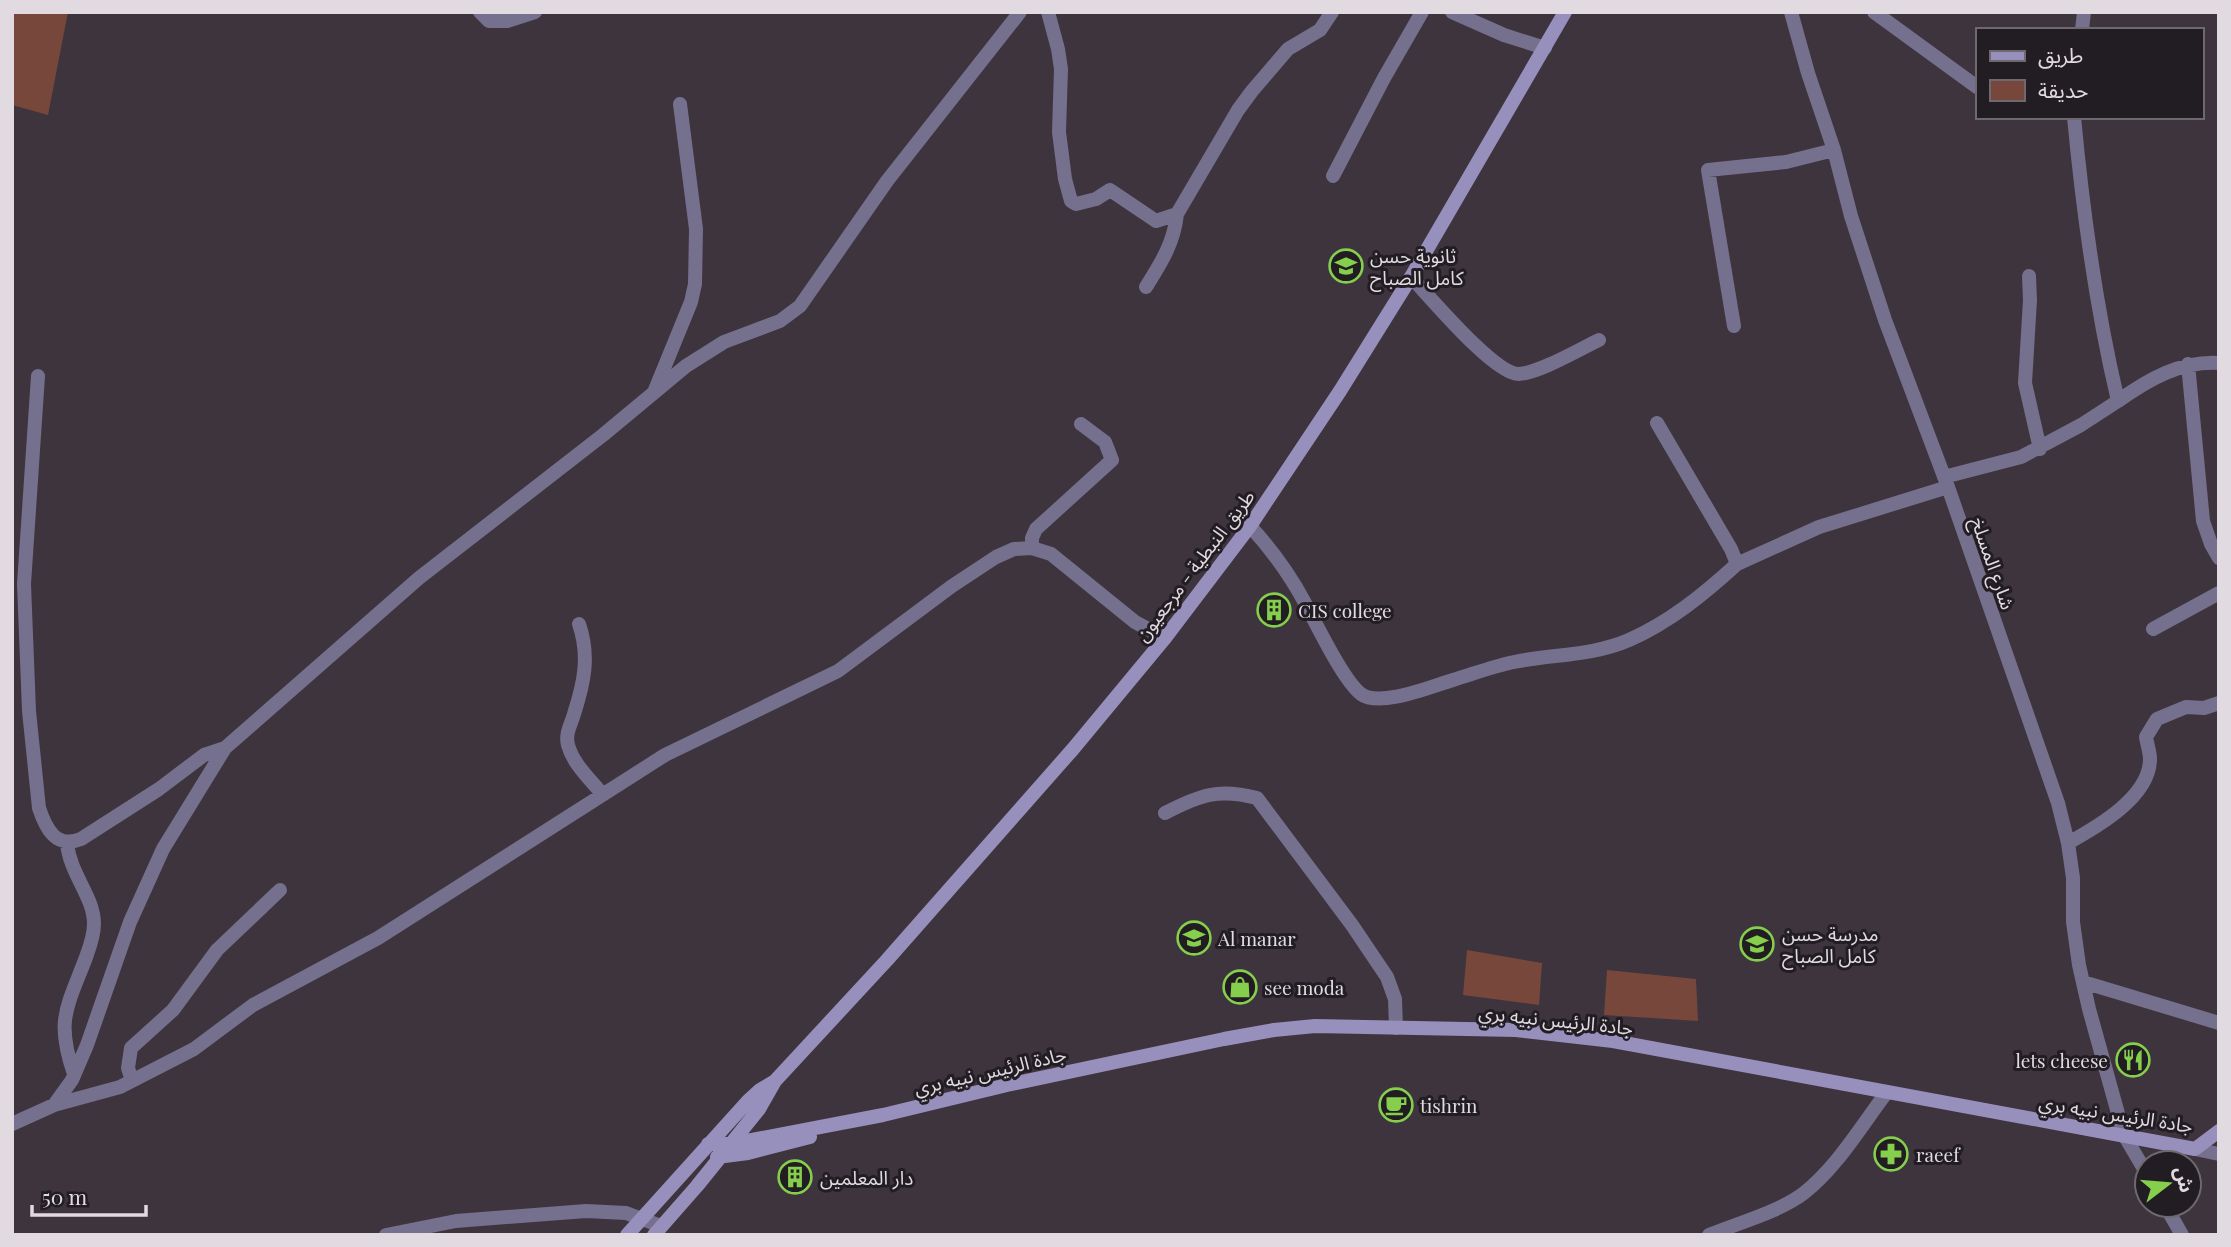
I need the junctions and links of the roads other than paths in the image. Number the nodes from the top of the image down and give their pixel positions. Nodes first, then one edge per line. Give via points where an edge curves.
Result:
1 (480, 12) edge
2 (536, 12) edge
3 (1020, 12) edge
4 (1048, 12) edge
5 (1332, 12) edge
6 (1422, 12) edge
7 (1452, 12) edge
8 (1565, 12) edge
9 (1791, 12) edge
10 (1874, 12) edge
11 (1545, 48) junction
12 (1976, 86) edge
13 (680, 104) dead end
14 (2074, 119) edge
15 (1834, 149) junction
16 (1333, 176) dead end
17 (1177, 214) junction
18 (2029, 276) dead end
19 (1411, 277) junction
20 (1146, 287) dead end
21 (1734, 326) dead end
22 (1599, 340) dead end
23 (2219, 363) edge
24 (2188, 365) junction
25 (38, 376) dead end
26 (655, 392) junction
27 (2118, 401) junction
28 (1080, 424) dead end
29 (1657, 424) dead end
30 (2040, 449) junction
31 (1946, 482) junction
32 (1250, 526) junction
33 (1032, 548) junction
34 (2219, 558) edge
35 (1737, 564) junction
36 (2219, 593) edge
37 (579, 624) dead end
38 (2153, 629) dead end
39 (1165, 638) junction
40 (2219, 703) edge
41 (225, 748) junction
42 (602, 794) junction
43 (1165, 813) dead end
44 (2068, 843) junction
45 (67, 844) junction
46 (280, 890) dead end
47 (2083, 982) junction
48 (2219, 1023) edge
49 (1396, 1028) junction
50 (74, 1074) junction
51 (132, 1081) junction
52 (775, 1082) junction
53 (1887, 1092) junction
54 (54, 1105) junction
55 (843, 1123) junction
56 (12, 1124) edge
57 (2219, 1131) edge
58 (2124, 1135) junction
59 (708, 1144) junction
60 (731, 1144) junction
61 (2194, 1149) joint
62 (2133, 1150) edge
63 (696, 1156) junction
64 (720, 1157) junction
65 (641, 1217) junction
66 (2173, 1219) edge
67 (657, 1231) edge
68 (386, 1235) edge
69 (627, 1235) edge
70 (1709, 1235) edge
71 (2182, 1235) edge

1 - 2 street via 489,21
3 - 26 street via 887,181 800,306 780,321 703,353
4 - 17 street via 1058,49 1059,132 1070,201 1076,204 1110,190 1156,221
5 - 17 street via 1320,30 1288,49 1252,91
6 - 16 street
7 - 11 street
8 - 11 main road, طريق النبطية - مرجعيون
9 - 15 street, شارع المسلخ
10 - 12 street
11 - 19 main road, طريق النبطية - مرجعيون
13 - 26 street via 695,229 695,284
14 - 27 street via 2089,251
15 - 21 street via 1786,163 1708,170
15 - 31 street, شارع المسلخ via 1885,320
17 - 20 street via 1165,257
18 - 30 street via 2025,383
19 - 22 street via 1503,369 1518,374 1536,370
19 - 32 main road, طريق النبطية - مرجعيون
23 - 24 street
24 - 27 street via 2169,370
24 - 34 street via 2203,521
25 - 45 street via 24,584 29,712 39,808 51,834
26 - 41 street via 419,578
27 - 30 street
28 - 33 street via 1105,442 1112,460 1036,529
29 - 35 street
30 - 31 street
31 - 35 street via 1819,527
31 - 44 street, شارع المسلخ via 2043,758
32 - 35 street via 1287,572 1348,677 1361,694 1373,699 1514,662 1606,649 1688,606
32 - 39 main road, طريق النبطية - مرجعيون
33 - 39 street via 1051,554 1135,622
33 - 42 street via 996,557 838,671 665,755
36 - 38 street
37 - 42 street via 586,665 567,735 572,756
39 - 52 main road, طريق النبطية - مرجعيون via 1073,749
40 - 44 street via 2186,707 2157,719 2146,737 2150,760 2139,788 2097,827
41 - 45 street via 204,755 100,828
41 - 50 street via 157,862
42 - 51 street via 379,937 282,988 194,1049
43 - 49 street via 1210,793 1234,792 1257,798 1387,977 1395,999
44 - 47 street, شارع المسلخ via 2073,922
45 - 50 street via 73,872 92,907 94,928 63,1025
46 - 51 street via 218,950 173,1010 131,1048 128,1068
47 - 48 street
47 - 58 street, شارع المسلخ
49 - 53 main road, جادة الرئيس نبيه بري via 1516,1030 1613,1041
49 - 55 main road, جادة الرئيس نبيه بري via 1315,1026 1236,1037
50 - 54 street
51 - 54 street
52 - 59 main road, طريق النبطية - مرجعيون via 754,1095
52 - 60 main road, طريق النبطية - مرجعيون
53 - 58 main road, جادة الرئيس نبيه بري
53 - 70 street via 1826,1172 1802,1195
54 - 56 street
55 - 60 main road, جادة الرئيس نبيه بري
55 - 64 main road, جادة الرئيس نبيه بري via 769,1148
57 - 61 main road, جادة الرئيس نبيه بري
58 - 61 main road, جادة الرئيس نبيه بري
58 - 62 street, شارع المسلخ
59 - 60 main road, جادة الرئيس نبيه بري
59 - 63 main road, طريق النبطية - مرجعيون
60 - 64 main road, طريق النبطية - مرجعيون
63 - 64 main road, جادة الرئيس نبيه بري
63 - 65 main road, طريق النبطية - مرجعيون
64 - 67 main road, طريق النبطية - مرجعيون
65 - 67 street
65 - 68 street via 586,1211 456,1222
65 - 69 main road, طريق النبطية - مرجعيون
66 - 71 street

